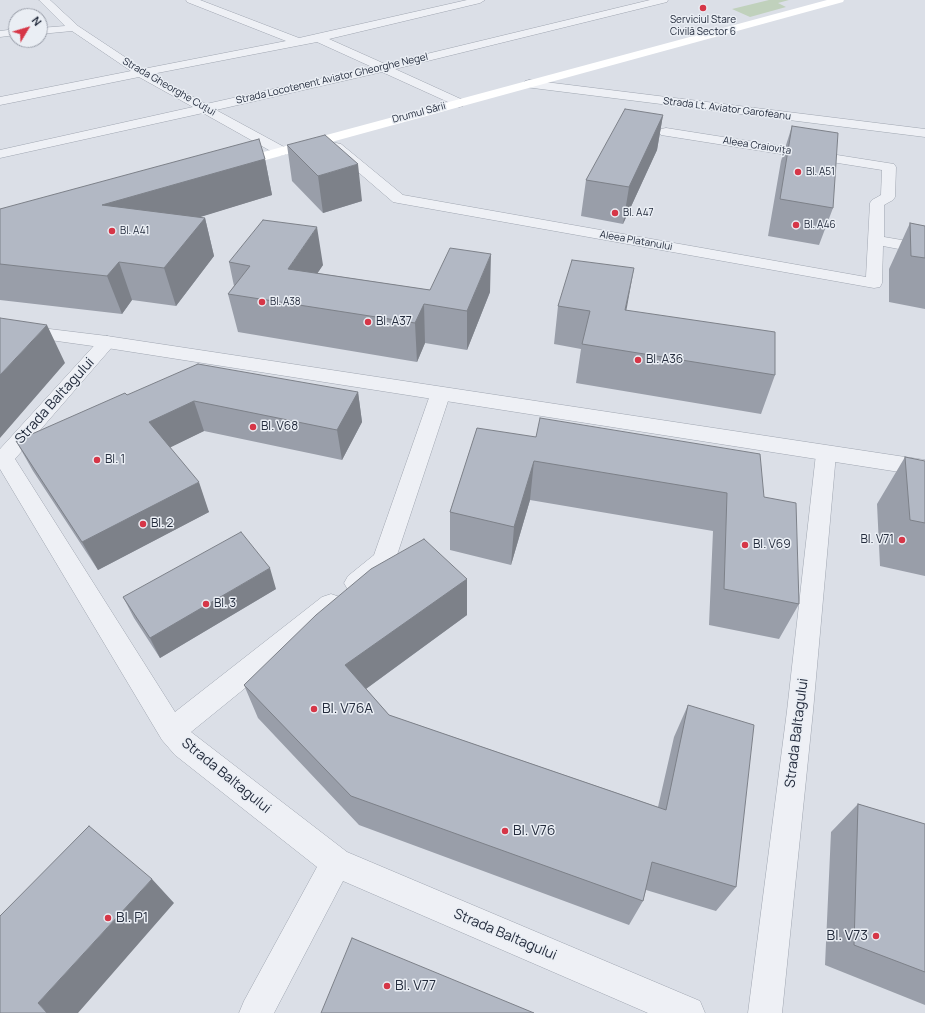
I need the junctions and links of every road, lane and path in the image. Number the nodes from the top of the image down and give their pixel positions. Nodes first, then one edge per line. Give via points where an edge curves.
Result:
1 (44, 0) edge
2 (191, 0) edge
3 (480, 0) edge
4 (663, 0) edge
5 (839, 0) edge
6 (74, 28) junction
7 (48, 30) edge
8 (318, 38) junction
9 (298, 42) junction
10 (385, 68) junction
11 (141, 73) junction
12 (98, 81) junction
13 (22, 84) dead end
14 (529, 84) junction
15 (0, 101) edge
16 (458, 103) junction
17 (205, 108) junction
18 (666, 132) dead end
19 (925, 133) edge
20 (326, 139) junction
21 (281, 151) junction
22 (0, 154) edge
23 (220, 168) edge
24 (875, 240) junction
25 (925, 249) edge
26 (0, 328) edge
27 (107, 342) junction
28 (440, 395) junction
29 (826, 454) junction
30 (925, 468) edge
31 (179, 738) junction
32 (336, 863) junction
33 (256, 1013) edge
34 (688, 1013) edge
35 (765, 1013) edge

1 - 6 street, Strada Gheorghe Cuțui
2 - 9 street
3 - 8 street
4 - 10 street, Strada Locotenent Aviator Gheorghe Negel
5 - 14 main road, Drumul Sării
6 - 7 street
6 - 11 street, Strada Gheorghe Cuțui
8 - 9 street
8 - 10 street
9 - 11 street
10 - 16 street
10 - 17 street, Strada Locotenent Aviator Gheorghe Negel
11 - 12 street
11 - 17 street, Strada Gheorghe Cuțui
12 - 13 street via 72,80
12 - 15 street
14 - 16 main road, Drumul Sării
14 - 19 street, Strada Lt. Aviator Garofeanu
16 - 20 main road, Drumul Sării
17 - 21 street, Strada Gheorghe Cuțui
17 - 22 street, Strada Locotenent Aviator Gheorghe Negel
18 - 24 street, Aleea Craiovița via 889,167 888,197 877,203
20 - 21 main road, Drumul Sării
20 - 24 street, Aleea Platanului via 398,199 874,283
21 - 23 main road, Drumul Sării
24 - 25 street
26 - 27 street
27 - 28 street
27 - 31 street, Strada Baltagului via 4,458
28 - 29 street
28 - 31 street via 383,561 278,647
29 - 30 street
29 - 35 street, Strada Baltagului
31 - 32 street, Strada Baltagului
32 - 33 street
32 - 34 street, Strada Baltagului

